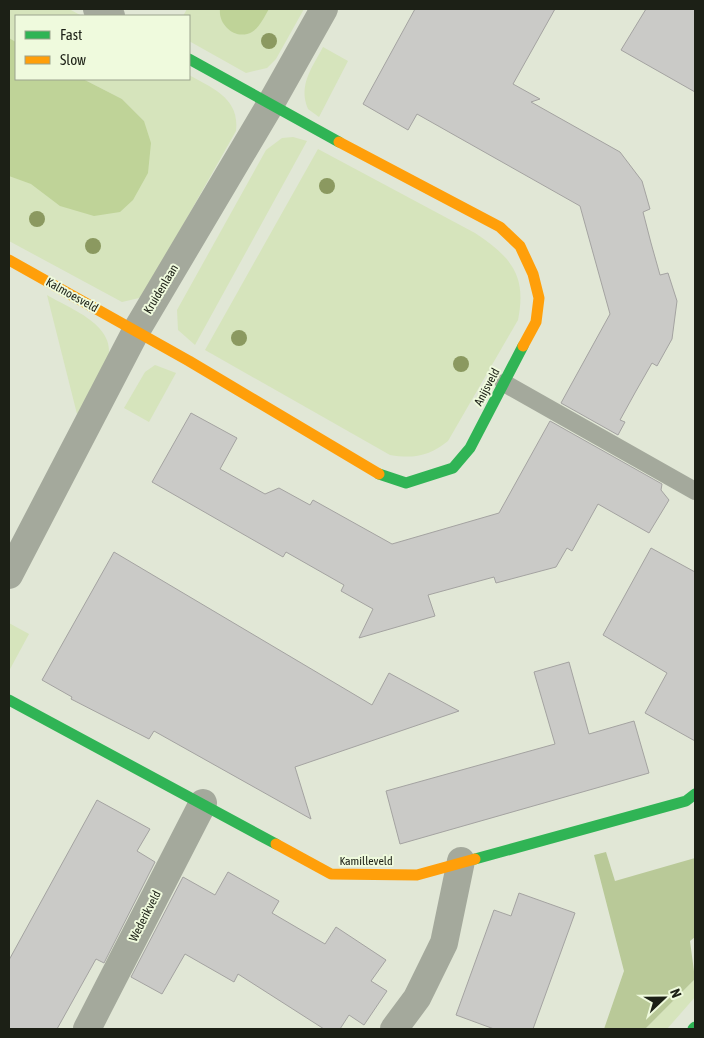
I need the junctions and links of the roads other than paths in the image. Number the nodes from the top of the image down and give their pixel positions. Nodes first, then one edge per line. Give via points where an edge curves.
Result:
1 (97, 9) edge
2 (324, 9) edge
3 (109, 15) edge
4 (190, 60) edge
5 (270, 105) junction
6 (9, 260) edge
7 (136, 331) junction
8 (504, 383) junction
9 (695, 491) edge
10 (9, 575) edge
11 (9, 700) edge
12 (695, 794) edge
13 (202, 803) junction
14 (461, 861) junction
15 (87, 1029) edge
16 (394, 1029) edge

1 - 3 street
2 - 5 street, Kruidenlaan
4 - 5 street
5 - 7 street, Kruidenlaan
5 - 8 street, Anijsveld via 500,227 520,246 533,274 539,298 536,322
6 - 7 street, Kalmoesveld
7 - 8 street, Anijsveld via 385,478 406,483 453,468 470,448
7 - 10 street, Kruidenlaan
8 - 9 lane
11 - 13 street, Kamilleveld
12 - 14 street, Kamilleveld via 686,801
13 - 14 street, Kamilleveld via 331,874 417,875
13 - 15 street, Wederikveld
14 - 16 street via 444,943 417,998

